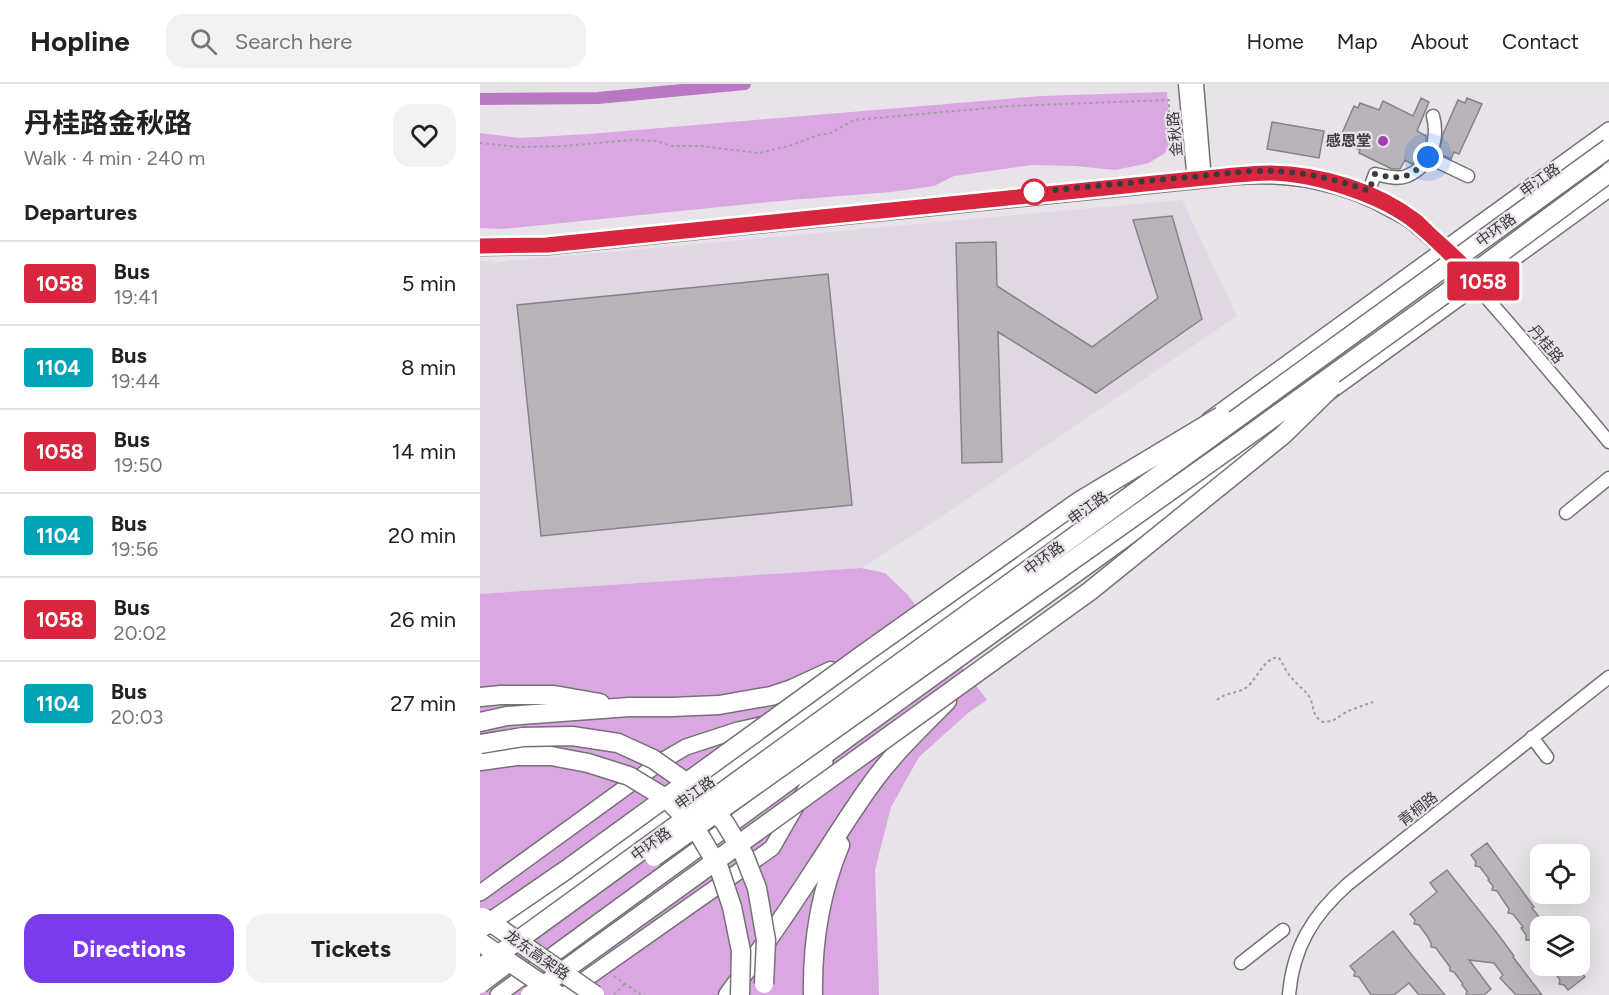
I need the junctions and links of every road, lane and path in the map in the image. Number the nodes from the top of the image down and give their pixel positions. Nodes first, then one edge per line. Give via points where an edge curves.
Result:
1 (1191, 88) edge
2 (1433, 116) dead end
3 (1609, 130) edge
4 (1189, 132) junction
5 (480, 142) edge
6 (1609, 148) edge
7 (1428, 157) junction
8 (1609, 173) edge
9 (1468, 176) dead end
10 (1199, 179) junction
11 (1609, 189) edge
12 (1369, 191) junction
13 (480, 243) edge
14 (480, 249) edge
15 (1445, 249) junction
16 (1474, 283) junction
17 (1369, 349) junction
18 (1310, 364) junction
19 (1609, 430) edge
20 (1609, 442) edge
21 (1609, 478) edge
22 (1566, 513) dead end
23 (865, 653) junction
24 (1609, 676) edge
25 (970, 678) junction
26 (480, 697) edge
27 (1217, 700) dead end
28 (1373, 702) dead end
29 (629, 707) junction
30 (800, 716) junction
31 (480, 722) edge
32 (858, 732) junction
33 (1532, 737) junction
34 (480, 744) edge
35 (1547, 758) dead end
36 (480, 761) edge
37 (855, 806) junction
38 (480, 893) edge
39 (480, 907) edge
40 (480, 916) edge
41 (509, 928) junction
42 (480, 929) edge
43 (1283, 930) dead end
44 (480, 942) edge
45 (480, 948) edge
46 (552, 957) junction
47 (1241, 963) dead end
48 (480, 968) edge
49 (480, 984) edge
50 (624, 984) dead end
51 (590, 987) edge
52 (509, 992) edge
53 (530, 995) edge
54 (558, 995) edge
55 (563, 995) edge
56 (607, 995) edge
57 (614, 995) edge
58 (728, 995) edge
59 (740, 995) edge
60 (761, 995) edge
61 (813, 995) edge
62 (1289, 995) edge

1 - 4 street, 金秋路
1 - 10 street, 金秋路
2 - 7 street via 1436,141
3 - 15 main road, 申江路
4 - 5 path via 1173,134 1169,100 1011,106 854,120 831,133 759,153 632,140 519,147
4 - 10 street, 金秋路
6 - 18 highway, 中环路, bridge
7 - 9 street
7 - 12 street via 1406,177 1375,174
8 - 16 highway, 中环路, bridge
10 - 12 street, 丹桂路 via 1251,171 1293,172
10 - 13 street, 丹桂路 via 546,242
10 - 14 street, 丹桂路 via 548,248
10 - 15 street, 丹桂路 via 1272,176 1342,189 1407,220
11 - 16 main road
12 - 15 street, 丹桂路 via 1412,215
15 - 16 street, 丹桂路
15 - 30 main road, 申江路
16 - 17 highway, 中环路, bridge
16 - 19 street, 丹桂路
16 - 20 street, 丹桂路
16 - 32 main road
17 - 25 highway, bridge via 1274,442 1090,591
17 - 49 highway, 中环路, bridge
18 - 23 highway, bridge via 1078,502
18 - 48 highway, 中环路, bridge
21 - 22 street
23 - 29 highway, bridge via 812,681 771,696 719,705
23 - 42 highway, bridge
24 - 33 street, 青桐路
25 - 37 highway, bridge via 900,749
25 - 53 highway, bridge
26 - 29 highway via 554,695
27 - 28 path via 1250,685 1269,661 1278,657 1308,696 1315,716 1323,722
29 - 31 highway via 507,716
30 - 38 main road via 686,747
30 - 41 main road, 申江路
32 - 46 main road
32 - 51 main road via 829,757 810,782 772,848
33 - 35 street
33 - 62 street, 青桐路 via 1332,898 1301,944
34 - 60 highway, bridge via 562,736 618,743 653,759 690,785 725,823 757,888 766,940
36 - 59 highway, bridge via 551,756 629,776 667,799 696,829 719,868 741,951
37 - 58 highway, bridge
37 - 61 highway via 821,900
39 - 41 main road
40 - 51 highway, 龙东高架路, bridge
41 - 45 main road, 申江路
41 - 46 main road
43 - 47 street
44 - 54 highway, 龙东高架路, bridge
46 - 51 main road
46 - 52 main road
48 - 52 main road
50 - 57 path
51 - 55 main road
51 - 56 main road

